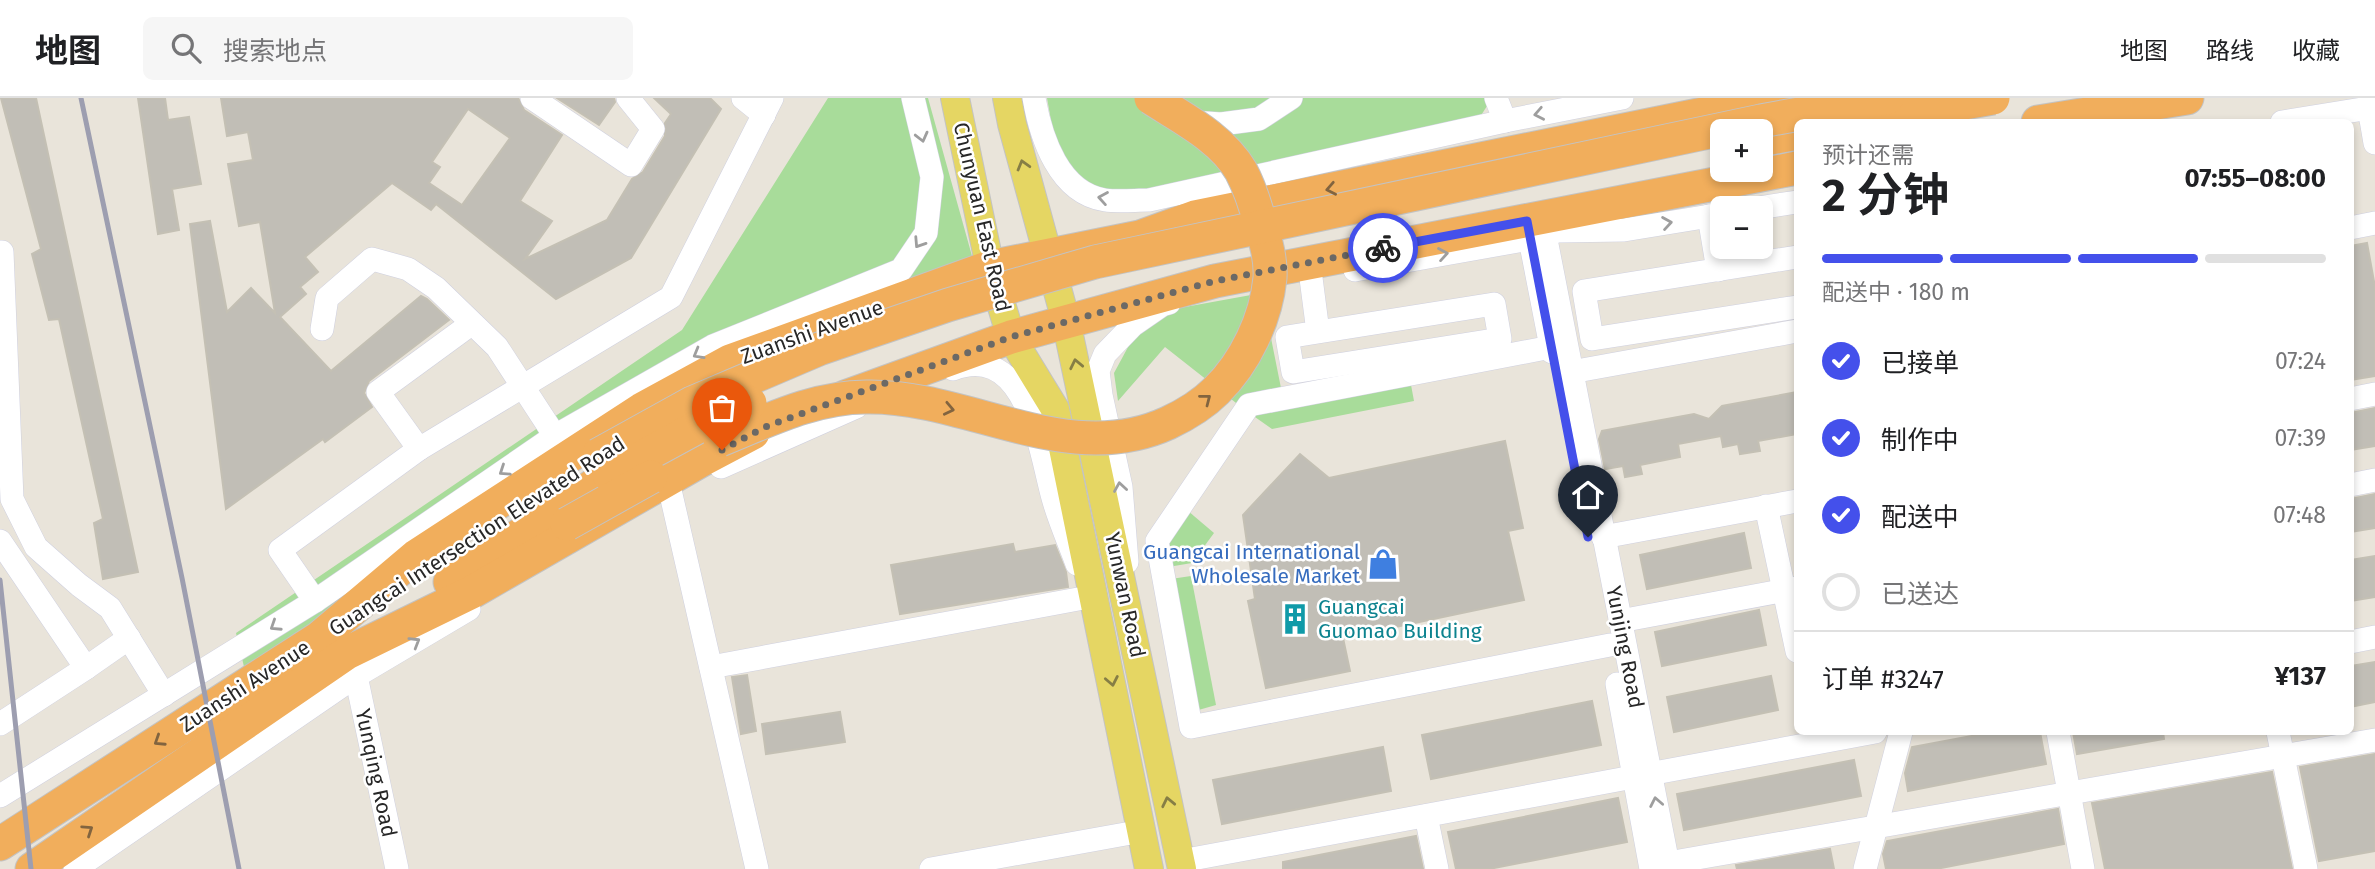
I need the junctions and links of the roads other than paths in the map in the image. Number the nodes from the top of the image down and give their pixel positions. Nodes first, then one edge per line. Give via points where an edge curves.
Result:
1 (532, 98) edge
2 (628, 98) edge
3 (743, 98) edge
4 (913, 98) edge
5 (955, 98) edge
6 (1007, 98) edge
7 (1034, 98) edge
8 (1151, 98) edge
9 (1291, 98) edge
10 (1496, 98) edge
11 (1622, 98) edge
12 (1782, 98) edge
13 (1887, 98) edge
14 (1936, 98) edge
15 (1993, 98) edge
16 (2187, 98) edge
17 (768, 106) edge
18 (2372, 108) edge
19 (1872, 119) edge
20 (1941, 119) edge
21 (2057, 119) edge
22 (2302, 119) edge
23 (1185, 121) dead end
24 (1505, 121) junction
25 (1456, 132) junction
26 (1794, 134) edge
27 (1773, 138) edge
28 (2375, 143) edge
29 (1710, 151) edge
30 (1794, 169) edge
31 (1375, 181) junction
32 (1149, 200) junction
33 (1794, 202) edge
34 (1773, 206) edge
35 (1230, 210) junction
36 (1710, 216) edge
37 (2375, 223) edge
38 (2354, 227) edge
39 (1540, 229) junction
40 (0, 252) edge
41 (1049, 254) junction
42 (1794, 257) edge
43 (1717, 259) edge
44 (990, 267) junction
45 (1718, 270) junction
46 (1311, 278) junction
47 (1794, 307) edge
48 (803, 309) junction
49 (1066, 321) junction
50 (471, 324) junction
51 (322, 329) dead end
52 (1318, 332) junction
53 (1794, 332) edge
54 (1011, 337) junction
55 (1551, 347) junction
56 (730, 360) junction
57 (1571, 372) junction
58 (522, 386) junction
59 (2375, 394) edge
60 (2354, 398) edge
61 (827, 418) junction
62 (555, 436) junction
63 (419, 449) junction
64 (5, 459) edge
65 (700, 461) junction
66 (603, 465) junction
67 (2375, 480) edge
68 (2354, 484) edge
69 (670, 490) junction
70 (1794, 501) edge
71 (1766, 506) junction
72 (1603, 537) junction
73 (0, 541) edge
74 (1791, 589) edge
75 (428, 597) junction
76 (1089, 597) junction
77 (315, 601) junction
78 (1794, 620) edge
79 (1620, 621) junction
80 (1132, 628) junction
81 (1102, 633) junction
82 (2375, 637) edge
83 (128, 638) junction
84 (318, 638) junction
85 (2354, 641) edge
86 (1610, 645) junction
87 (352, 665) junction
88 (711, 667) junction
89 (86, 668) junction
90 (190, 679) junction
91 (164, 695) junction
92 (0, 724) edge
93 (1838, 735) edge
94 (1900, 735) edge
95 (2059, 735) edge
96 (2279, 735) edge
97 (1814, 737) edge
98 (2375, 740) edge
99 (2283, 756) junction
100 (1642, 775) junction
101 (2069, 793) junction
102 (0, 796) edge
103 (1426, 816) junction
104 (1875, 827) junction
105 (1142, 831) junction
106 (0, 845) edge
107 (1234, 861) edge
108 (1182, 865) edge
109 (1663, 867) edge
110 (32, 869) edge
111 (75, 869) edge
112 (397, 869) edge
113 (757, 869) edge
114 (932, 869) edge
115 (1149, 869) edge
116 (1437, 869) edge
117 (1864, 869) edge
118 (2083, 869) edge
119 (2306, 869) edge

1 - 2 street via 631,165 653,129
3 - 17 street
4 -> 48 street via 932,177 926,233 901,270
5 - 44 main road, Chunyuan East Road
41 -> 6 main road
32 -> 7 street via 1106,200 1086,194 1063,177 1039,123
75 -> 8 highway, bridge via 704,446 828,400 911,401 1072,438 1147,432 1187,414 1226,382 1245,353 1261,318 1270,276 1264,236 1240,170 1220,145
9 - 23 street via 1259,119 1221,124
10 - 24 street
11 -> 24 street
12 - 31 highway, Zuanshi Avenue
13 - 66 highway, Guangcai Intersection Elevated Road, bridge via 1095,262 819,349 692,403
14 - 20 street
15 - 19 highway, bridge
16 - 21 highway
17 - 58 street via 671,297
18 - 22 street
18 - 28 street
24 - 25 street
25 - 31 street
25 - 32 street
26 - 27 highway
29 - 66 highway, Guangcai Intersection Elevated Road, bridge via 1098,280 827,368
30 - 39 highway, Zuanshi Avenue via 1643,199
31 -> 35 highway, Zuanshi Avenue
32 - 35 street
33 - 34 street
35 - 41 highway, Zuanshi Avenue via 1140,237
39 -> 36 street via 1624,230
37 - 38 street
46 -> 39 street
39 - 49 highway, Zuanshi Avenue via 1215,281
39 - 55 street, Yunjing Road
39 - 57 street, Yunjing Road
40 - 64 street
41 - 44 highway, Zuanshi Avenue
41 - 49 main road
42 - 45 street
43 - 45 street
44 - 54 main road, Chunyuan East Road
44 - 56 highway, Zuanshi Avenue
45 - 47 street via 1584,291 1591,339
46 - 52 street
80 -> 46 street via 1121,487 1098,371 1105,354 1162,305
48 - 56 street
48 -> 62 street via 712,346
49 - 54 highway, Zuanshi Avenue
80 -> 49 main road, Yunwan Road
50 - 51 street via 436,288 408,269 372,259 327,298
50 - 58 street via 497,347
50 - 63 street via 379,392
52 - 52 street via 1494,304 1500,339 1293,372 1287,337
53 - 57 street
54 - 65 highway, Zuanshi Avenue via 765,427
54 - 81 main road, Yunwan Road via 1055,410
55 - 86 street, Yunjing Road
55 - 86 street via 1249,405 1157,541 1191,727
56 - 84 highway, Zuanshi Avenue via 642,409 416,556
57 - 72 street, Yunjing Road
58 - 62 street
58 - 63 street
59 - 60 street
61 - 65 street
61 - 69 street
61 - 76 street via 966,365 990,366 1015,384 1032,419 1054,501
62 -> 77 street
63 - 77 street via 281,550
64 - 83 street via 12,499 36,547 110,608
65 - 87 highway, Zuanshi Avenue
66 - 75 highway, Guangcai Intersection Elevated Road
66 - 84 highway, Guangcai Intersection Elevated Road via 547,486
67 - 68 street
87 -> 69 street
69 - 88 street
70 - 71 street
71 - 72 street
71 - 74 street
72 - 79 street, Yunjing Road
73 - 89 street
74 - 78 street
74 - 79 street
75 - 87 highway, Guangcai Intersection Elevated Road
76 - 81 street
76 - 88 street
77 -> 90 street
79 - 100 street, Yunjing Road
108 -> 80 main road, Yunwan Road
81 -> 105 main road, Yunwan Road
82 - 85 street
83 - 89 street
83 - 91 street
84 - 90 street
84 -> 106 highway, Zuanshi Avenue
86 - 100 street, Yunjing Road
110 -> 87 highway, Zuanshi Avenue
87 - 111 street via 263,740
87 - 112 street, Yunqing Road
88 - 113 street
89 - 92 street
90 - 91 street
91 - 102 street
93 - 97 street
94 - 104 street
95 - 101 street
96 - 99 street
97 - 100 street
98 - 99 street
99 - 101 street
99 - 119 street
100 - 103 street
100 - 109 street, Yunjing Road
101 - 104 street
101 - 118 street
103 - 107 street
103 - 116 street
104 - 109 street
104 - 117 street
105 - 114 street
105 - 115 main road, Yunwan Road
107 - 108 street

